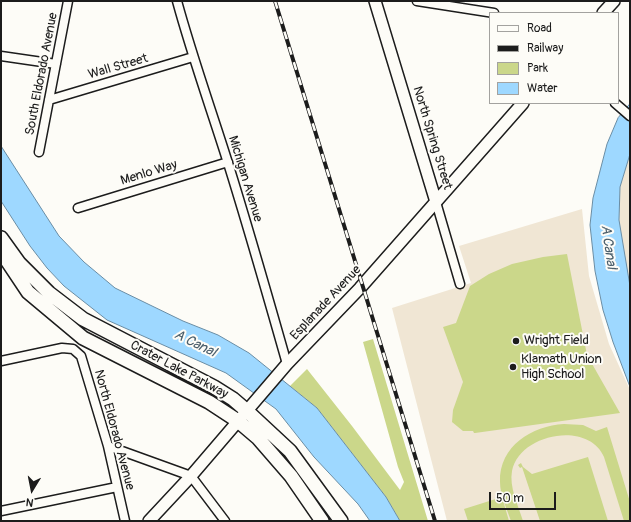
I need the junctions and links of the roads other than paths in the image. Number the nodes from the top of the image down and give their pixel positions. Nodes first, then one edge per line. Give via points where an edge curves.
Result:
1 (68, 1) edge
2 (176, 1) edge
3 (375, 1) edge
4 (417, 1) edge
5 (614, 1) edge
6 (473, 5) edge
7 (491, 12) edge
8 (604, 12) edge
9 (1, 56) edge
10 (193, 57) junction
11 (56, 64) junction
12 (49, 100) junction
13 (522, 104) edge
14 (618, 105) edge
15 (630, 116) edge
16 (39, 152) dead end
17 (228, 162) junction
18 (436, 202) junction
19 (78, 208) dead end
20 (1, 238) edge
21 (1, 252) edge
22 (460, 284) dead end
23 (1, 361) edge
24 (287, 364) junction
25 (247, 411) junction
26 (238, 421) junction
27 (108, 446) junction
28 (191, 476) junction
29 (117, 487) junction
30 (1, 511) edge
31 (125, 521) edge
32 (149, 521) edge
33 (225, 521) edge
34 (322, 521) edge
35 (341, 521) edge

1 - 11 street, South Eldorado Avenue
2 - 10 street, Michigan Avenue
3 - 18 street, North Spring Street
4 - 6 street
5 - 8 street
6 - 7 street
9 - 11 street
10 - 12 street, Wall Street
10 - 17 street, Michigan Avenue
11 - 12 street, South Eldorado Avenue
12 - 16 street, South Eldorado Avenue
13 - 18 street, Esplanade Avenue
14 - 15 street
17 - 19 street, Menlo Way
17 - 24 street, Michigan Avenue
18 - 22 street, North Spring Street
18 - 24 street, Esplanade Avenue via 360,288
20 - 25 main road, Crater Lake Parkway via 19,263 50,293 83,319 214,387
21 - 26 main road, Crater Lake Parkway via 28,292 83,338 209,402
23 - 27 street, North Eldorado Avenue via 62,348 73,349 81,356
24 - 25 street, Esplanade Avenue
25 - 26 street, Esplanade Avenue
25 - 35 main road, Crater Lake Parkway via 290,451
26 - 28 street, Esplanade Avenue
26 - 34 main road, Crater Lake Parkway via 258,438 291,476
27 - 28 street
27 - 29 street, North Eldorado Avenue
28 - 32 street, Esplanade Avenue
28 - 33 street
29 - 30 street
29 - 31 street, North Eldorado Avenue

